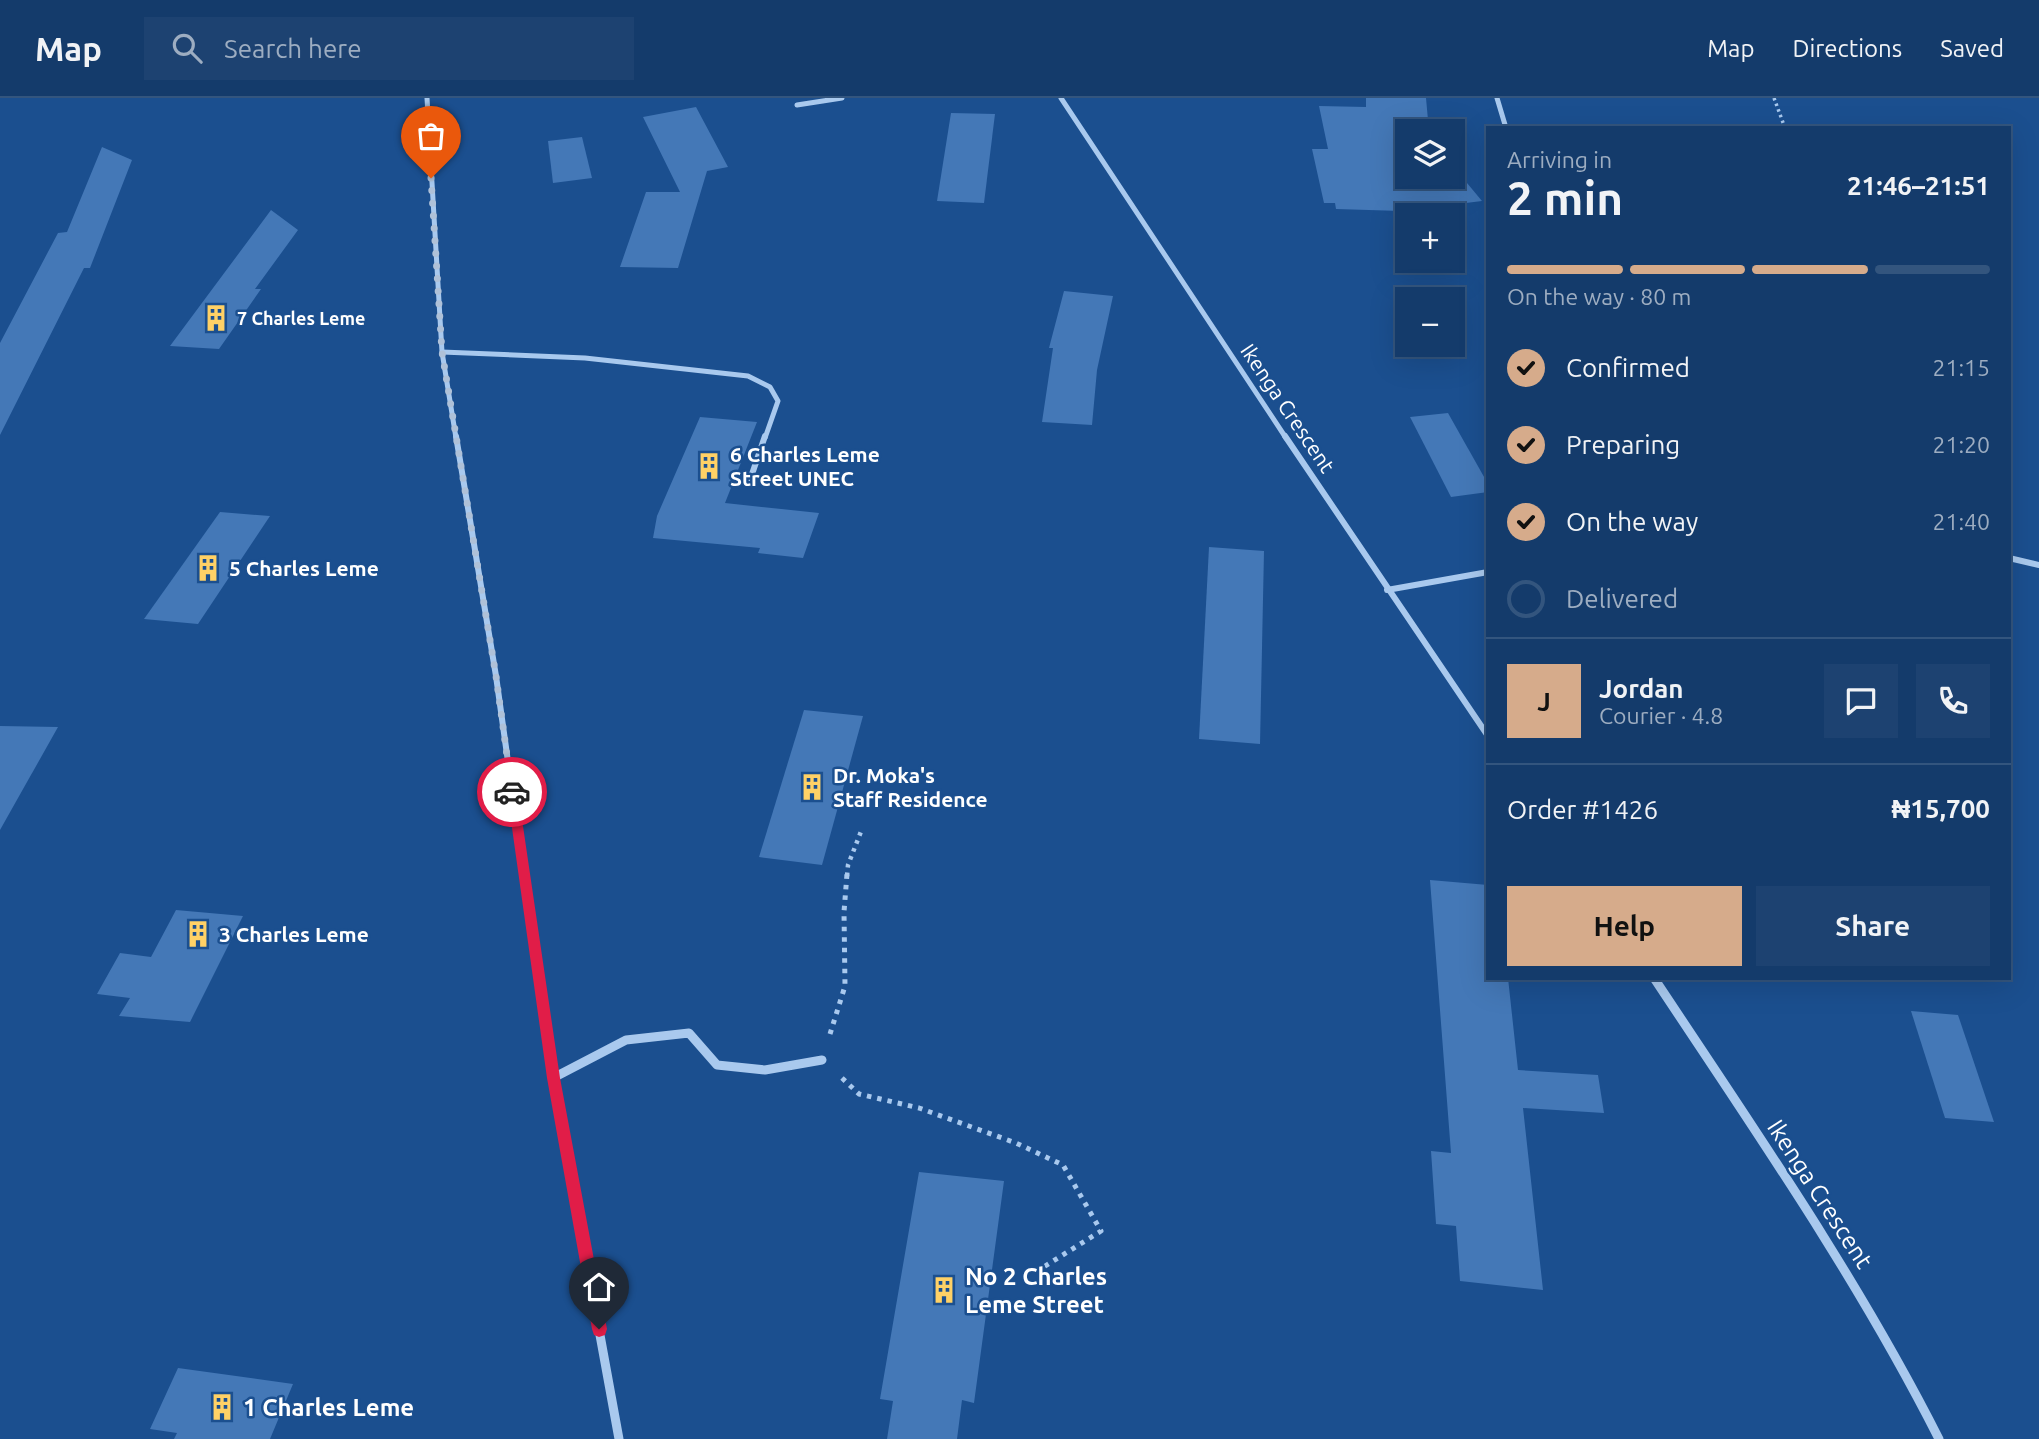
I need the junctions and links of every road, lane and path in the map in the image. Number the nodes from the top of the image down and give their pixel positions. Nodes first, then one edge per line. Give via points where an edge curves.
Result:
1 (427, 98) edge
2 (842, 98) edge
3 (1061, 98) edge
4 (1497, 98) edge
5 (1774, 98) edge
6 (797, 105) dead end
7 (1505, 126) edge
8 (1784, 126) edge
9 (442, 352) junction
10 (749, 483) dead end
11 (2011, 558) edge
12 (2039, 565) edge
13 (1486, 572) edge
14 (1387, 590) junction
15 (1486, 733) edge
16 (862, 829) dead end
17 (1655, 980) edge
18 (822, 1060) junction
19 (553, 1078) junction
20 (1034, 1273) dead end
21 (619, 1439) edge
22 (1940, 1439) edge

1 - 9 street
2 - 6 street
3 - 14 street, Ikenga Crescent
4 - 7 street
5 - 8 path
9 - 10 street via 585,358 748,376 771,387 778,401
9 - 19 street via 496,676
11 - 12 street
13 - 14 street
14 - 15 street, Ikenga Crescent
16 - 18 path via 848,865 845,986
17 - 22 street, Ikenga Crescent via 1866,1300
18 - 19 street via 765,1070 717,1065 688,1033 626,1040
18 - 20 path via 859,1094 919,1108 1063,1165 1101,1231
19 - 21 street

